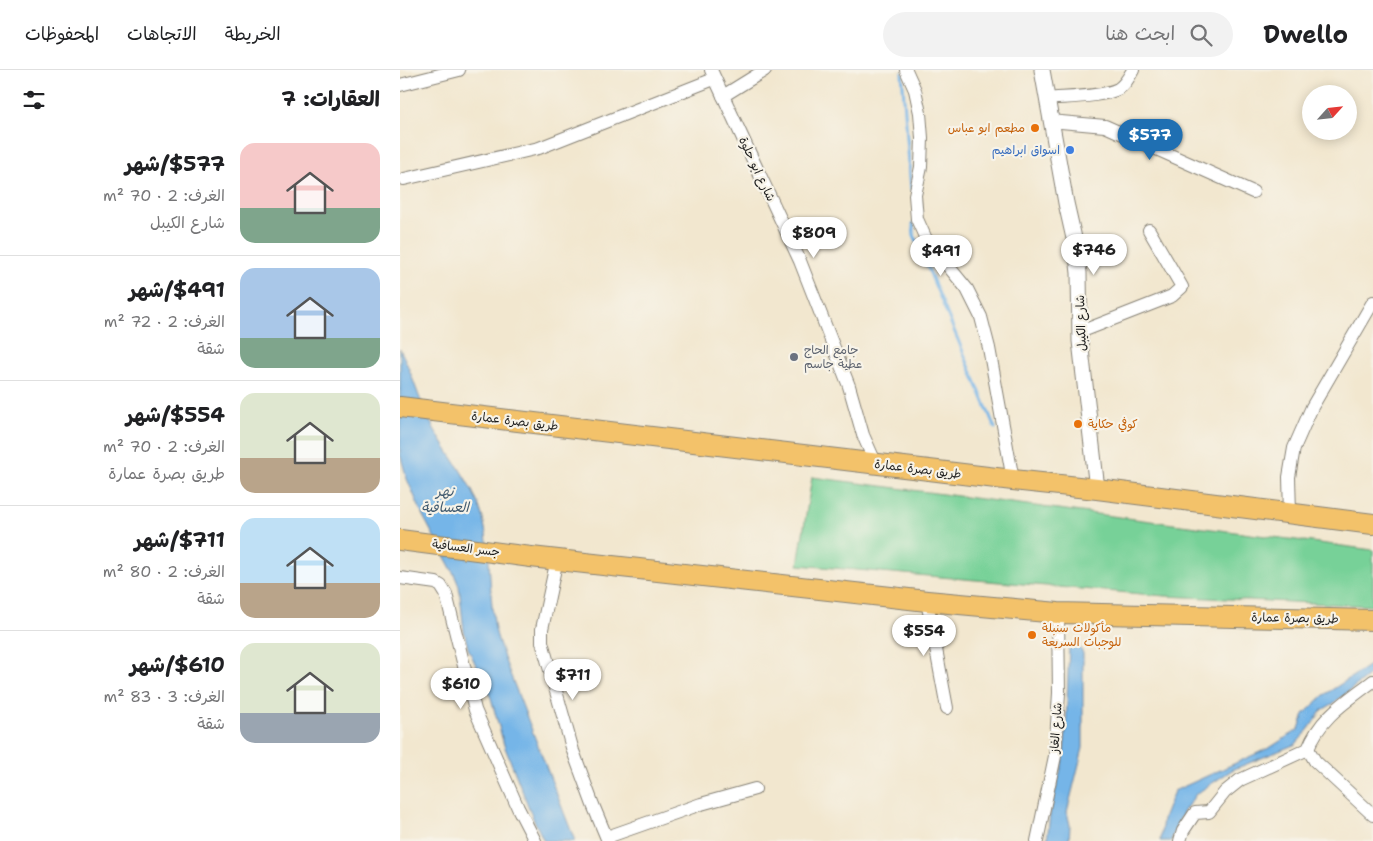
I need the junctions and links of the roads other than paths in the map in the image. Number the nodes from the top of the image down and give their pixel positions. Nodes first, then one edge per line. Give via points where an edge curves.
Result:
1 (458, 70) edge
2 (765, 70) edge
3 (906, 70) edge
4 (1042, 70) edge
5 (1133, 70) edge
6 (713, 74) edge
7 (400, 85) edge
8 (723, 96) junction
9 (1046, 99) junction
10 (1050, 121) junction
11 (404, 179) dead end
12 (1253, 192) dead end
13 (1149, 230) dead end
14 (1373, 302) edge
15 (1080, 332) junction
16 (400, 407) edge
17 (876, 464) junction
18 (1013, 480) junction
19 (1097, 489) junction
20 (1290, 514) junction
21 (1373, 524) edge
22 (400, 540) edge
23 (531, 557) joint
24 (557, 559) junction
25 (400, 578) edge
26 (927, 601) junction
27 (1058, 613) junction
28 (1373, 620) edge
29 (1373, 681) edge
30 (948, 708) dead end
31 (1308, 749) junction
32 (755, 789) dead end
33 (1373, 815) edge
34 (608, 839) edge
35 (535, 841) edge
36 (1037, 841) edge
37 (1180, 841) edge

1 - 7 street
2 - 8 street
3 - 18 street via 915,90 922,138 915,195 917,219 926,238 967,289 980,317 989,348
4 - 9 street, شارع الكيبل
5 - 9 street via 1119,88 1103,94
6 - 8 street, شارع ابو حلوة
6 - 11 street via 539,148
8 - 17 street, شارع ابو حلوة via 800,261
9 - 10 street, شارع الكيبل
10 - 12 street via 1105,126
10 - 15 street, شارع الكيبل via 1076,247
13 - 15 street via 1182,287 1172,296
14 - 20 street via 1312,407 1294,448
15 - 19 street, شارع الكيبل
16 - 17 highway, طريق بصرة عمارة
17 - 18 highway, طريق بصرة عمارة
18 - 19 highway, طريق بصرة عمارة
19 - 20 highway, طريق بصرة عمارة
20 - 21 highway, طريق بصرة عمارة
22 - 23 highway, جسر العسافية
23 - 24 highway, طريق بصرة عمارة
24 - 26 highway, طريق بصرة عمارة
24 - 34 street via 542,642 573,751
25 - 35 street via 436,582 446,594 475,710
26 - 27 highway, طريق بصرة عمارة
26 - 30 street
27 - 28 highway, طريق بصرة عمارة
27 - 36 street, شارع الغاز via 1059,693 1055,756
29 - 31 street via 1331,713 1314,734
31 - 33 street via 1315,761
31 - 37 street via 1240,780 1209,812 1195,813
32 - 34 street via 701,804

